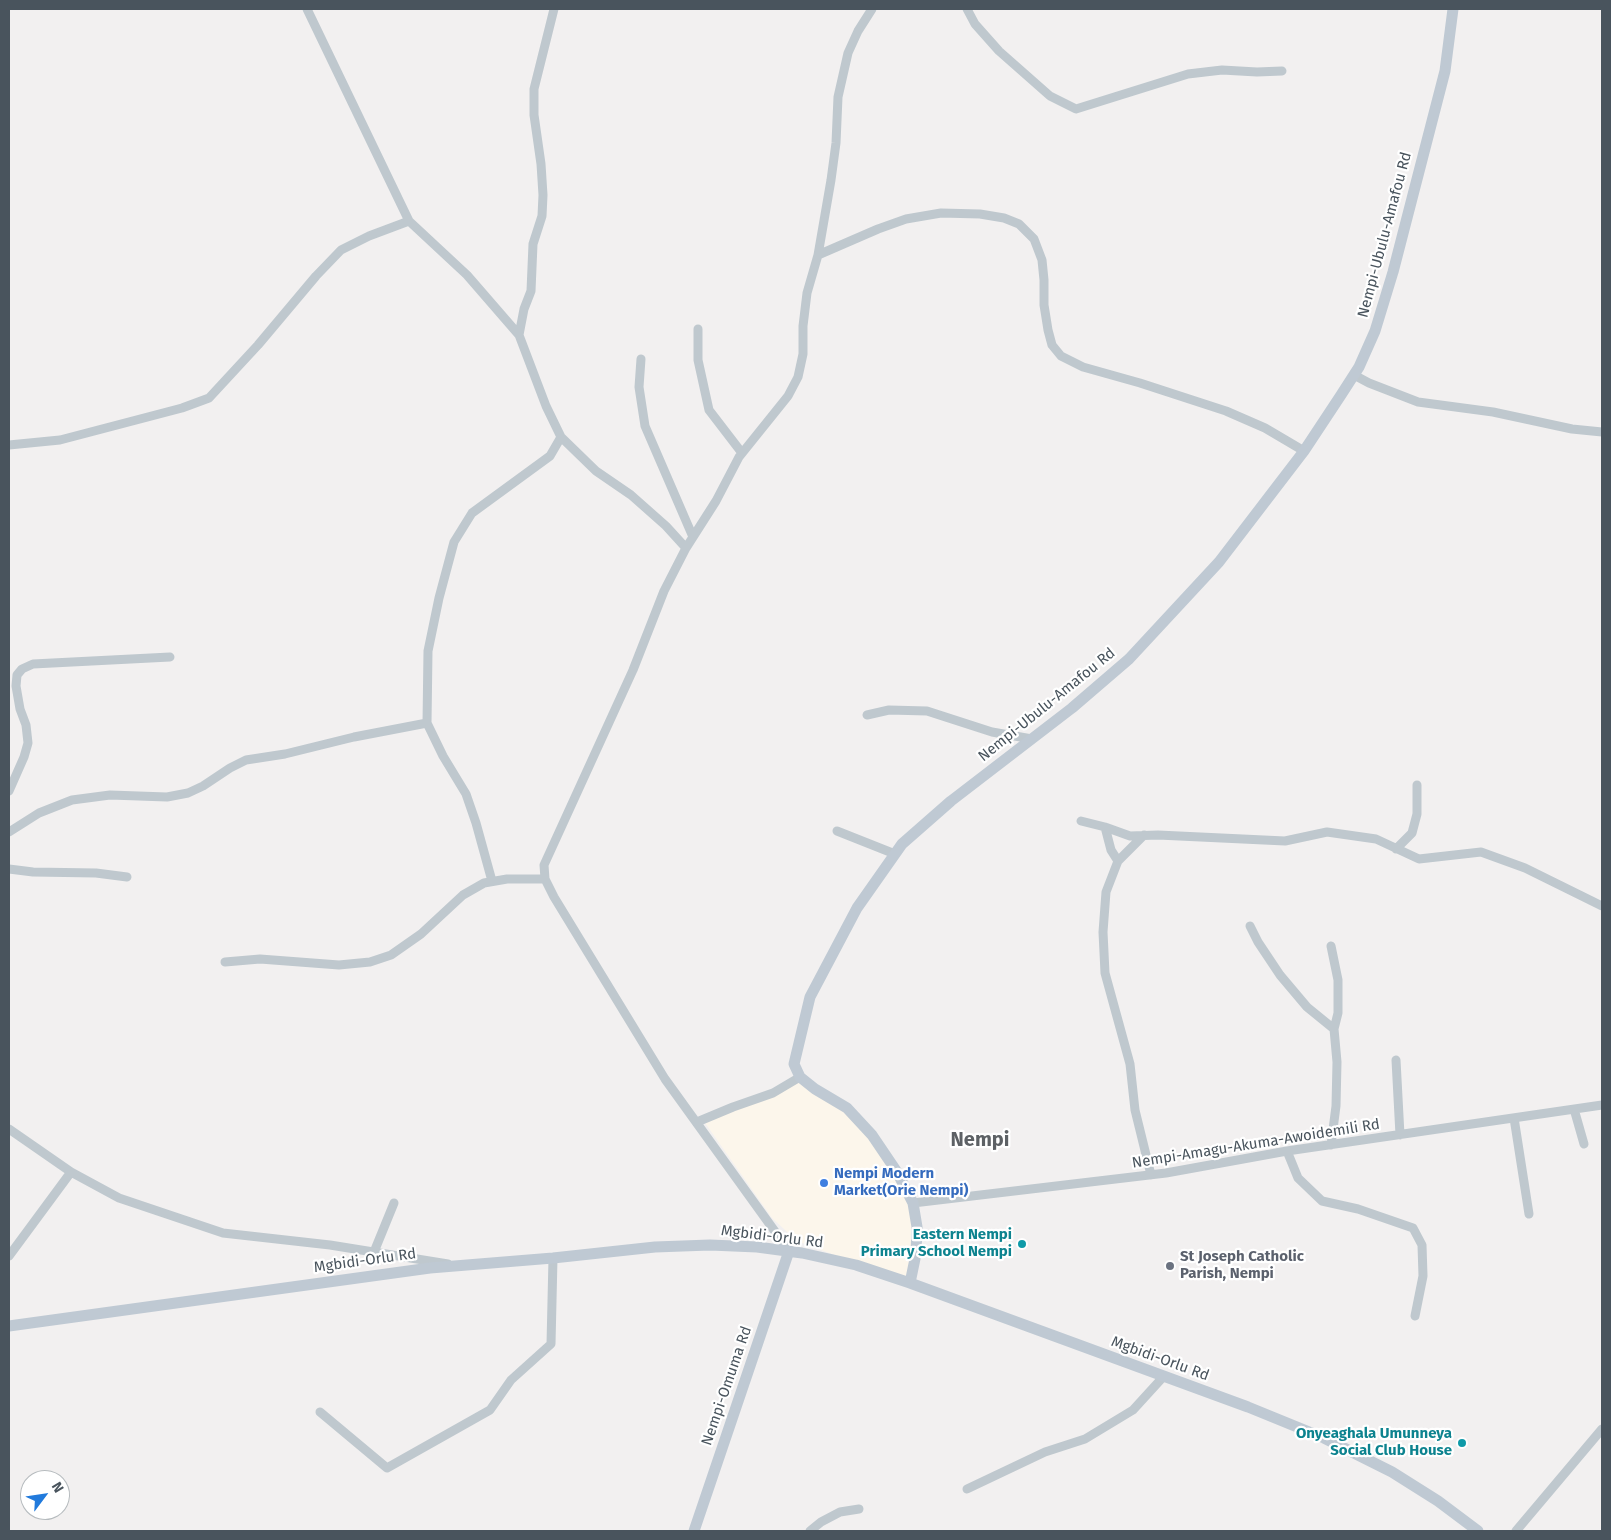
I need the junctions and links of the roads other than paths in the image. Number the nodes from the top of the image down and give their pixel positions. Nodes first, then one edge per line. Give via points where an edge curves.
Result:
1 (307, 9) edge
2 (554, 9) edge
3 (872, 9) edge
4 (967, 9) edge
5 (1453, 9) edge
6 (1282, 71) dead end
7 (409, 221) junction
8 (818, 255) junction
9 (698, 330) dead end
10 (519, 335) junction
11 (641, 359) dead end
12 (1354, 375) junction
13 (1602, 432) edge
14 (561, 437) junction
15 (9, 445) edge
16 (1304, 451) junction
17 (742, 453) junction
18 (693, 537) junction
19 (686, 548) junction
20 (170, 657) dead end
21 (867, 715) dead end
22 (427, 723) junction
23 (1032, 739) junction
24 (1417, 785) dead end
25 (9, 791) edge
26 (1081, 821) dead end
27 (1105, 827) junction
28 (837, 831) dead end
29 (9, 832) edge
30 (1144, 835) junction
31 (1396, 849) junction
32 (895, 854) junction
33 (1118, 861) junction
34 (9, 868) edge
35 (127, 877) dead end
36 (545, 879) junction
37 (492, 881) junction
38 (1602, 906) edge
39 (1250, 926) dead end
40 (1331, 946) dead end
41 (225, 962) dead end
42 (1334, 1029) junction
43 (1396, 1060) dead end
44 (800, 1078) junction
45 (1602, 1105) edge
46 (1574, 1109) junction
47 (1514, 1118) junction
48 (696, 1122) junction
49 (9, 1129) edge
50 (1400, 1135) junction
51 (1584, 1144) dead end
52 (1331, 1145) junction
53 (1287, 1151) junction
54 (71, 1172) junction
55 (1151, 1175) junction
56 (394, 1203) dead end
57 (913, 1203) junction
58 (1529, 1214) dead end
59 (789, 1251) junction
60 (374, 1252) junction
61 (9, 1256) edge
62 (553, 1258) junction
63 (458, 1265) junction
64 (910, 1283) junction
65 (1415, 1316) dead end
66 (9, 1326) edge
67 (1164, 1376) junction
68 (320, 1412) dead end
69 (1602, 1428) edge
70 (967, 1489) dead end
71 (859, 1509) dead end
72 (694, 1531) edge
73 (810, 1531) edge
74 (1478, 1531) edge
75 (1516, 1531) edge

1 - 7 street
2 - 10 street via 534,89 542,216 533,244 531,291
3 - 8 street via 848,53 838,97 836,143
4 - 6 street via 975,24 1000,51 1050,96 1076,109 1188,74 1222,70
5 - 12 street, Nempi-Ubulu-Amafou Rd via 1444,71 1394,272 1375,331
7 - 10 street via 467,275
7 - 15 street via 341,250 209,398 60,440
8 - 16 street via 906,219 941,213 980,214 1012,221 1034,239 1042,260 1048,330 1052,345 1061,356 1083,367 1226,411 1265,428
8 - 17 street via 807,293 803,354 798,376 788,396
9 - 17 street via 698,360 709,410
10 - 14 street
11 - 18 street via 639,387 645,426
12 - 13 street via 1418,402
12 - 16 street, Nempi-Ubulu-Amafou Rd
14 - 19 street via 596,471 666,526
14 - 22 street via 550,456 472,513 454,542 428,651
16 - 23 street, Nempi-Ubulu-Amafou Rd via 1219,562 1129,659
17 - 18 street
18 - 19 street
19 - 36 street via 557,833 544,865
20 - 25 street via 32,664 22,668 17,675 16,686 28,743
21 - 23 street via 889,710 927,711 992,732
22 - 29 street via 246,760 188,793 110,795 72,800 39,813
22 - 37 street via 466,794
23 - 32 street, Nempi-Ubulu-Amafou Rd via 951,801
24 - 31 street via 1417,814 1412,832
26 - 27 street
27 - 30 street via 1130,836
27 - 33 street via 1111,850
28 - 32 street
30 - 31 street via 1285,841 1328,832 1376,839
30 - 33 street
31 - 38 street via 1419,859 1481,852 1525,868
32 - 44 street, Nempi-Ubulu-Amafou Rd via 856,908 810,997 794,1064
33 - 55 street via 1106,892 1103,932 1105,974 1130,1064 1135,1110
34 - 35 street
36 - 37 street
36 - 48 street via 665,1079
37 - 41 street via 463,895 421,934 391,955 370,962 339,964 260,959
39 - 42 street via 1280,976 1307,1007
40 - 42 street via 1338,980 1338,1013
42 - 52 street via 1338,1062
43 - 50 street
44 - 48 street via 773,1093
44 - 57 street via 848,1108 872,1135
45 - 46 street, Nempi-Amagu-Akuma-Awoidemili Rd
46 - 47 street, Nempi-Amagu-Akuma-Awoidemili Rd
46 - 51 street
47 - 50 street, Nempi-Amagu-Akuma-Awoidemili Rd
47 - 58 street
48 - 59 street
49 - 54 street
50 - 52 street, Nempi-Amagu-Akuma-Awoidemili Rd
52 - 53 street, Nempi-Amagu-Akuma-Awoidemili Rd
53 - 55 street, Nempi-Amagu-Akuma-Awoidemili Rd
53 - 65 street via 1298,1178 1322,1201 1358,1209 1413,1228 1422,1245 1423,1268
54 - 60 street via 119,1198 222,1233
54 - 61 street
55 - 57 street, Nempi-Amagu-Akuma-Awoidemili Rd
56 - 60 street
57 - 64 street via 918,1227
59 - 62 street, Mgbidi-Orlu Rd via 710,1245
59 - 64 street, Mgbidi-Orlu Rd via 856,1265
59 - 72 street, Nempi-Omuma Rd
60 - 63 street
62 - 63 street, Mgbidi-Orlu Rd
62 - 68 street via 551,1344 511,1380 490,1410 387,1468
63 - 66 street, Mgbidi-Orlu Rd
64 - 67 street, Mgbidi-Orlu Rd
67 - 70 street via 1133,1410 1086,1439 1045,1452
67 - 74 street, Mgbidi-Orlu Rd via 1324,1438 1392,1472
69 - 75 street
71 - 73 street via 840,1512

